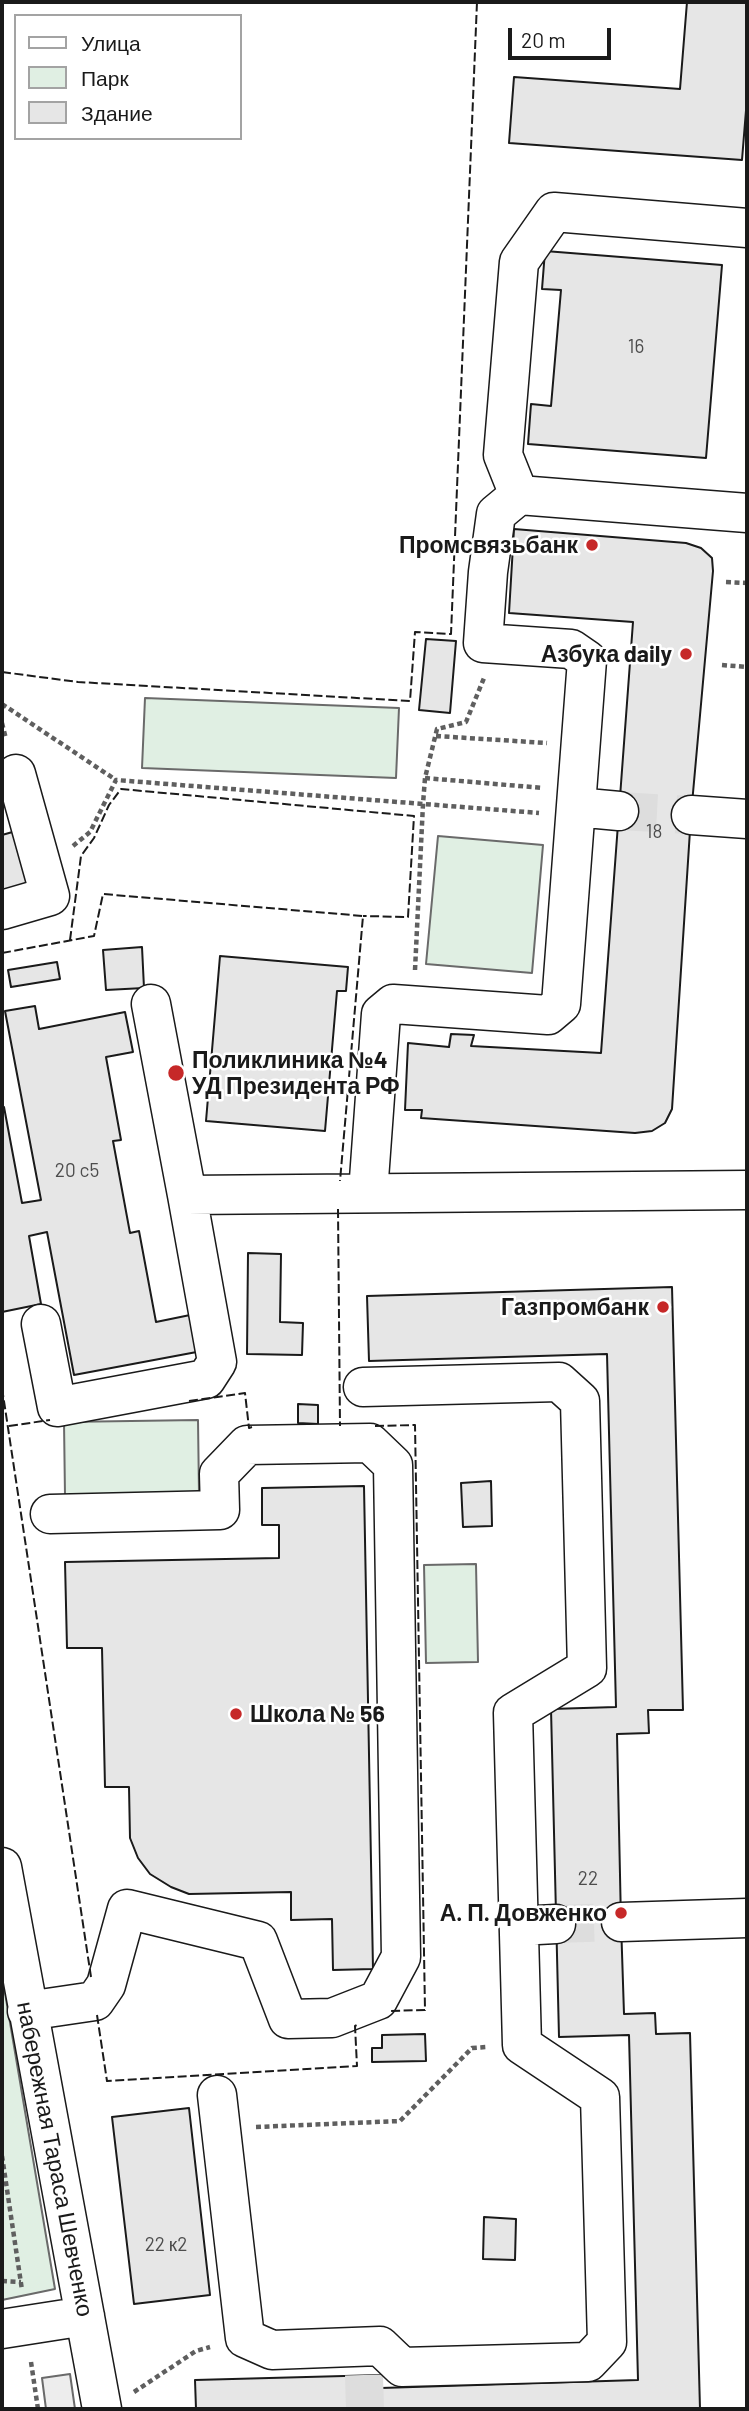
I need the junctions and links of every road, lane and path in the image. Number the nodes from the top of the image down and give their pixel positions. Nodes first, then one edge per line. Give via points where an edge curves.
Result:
1 (747, 228) edge
2 (519, 495) junction
3 (747, 513) edge
4 (726, 582) dead end
5 (747, 583) edge
6 (498, 644) junction
7 (722, 666) dead end
8 (747, 667) edge
9 (2, 704) edge
10 (436, 736) junction
11 (552, 751) dead end
12 (16, 774) dead end
13 (425, 778) junction
14 (116, 780) junction
15 (422, 804) junction
16 (576, 805) junction
17 (619, 811) tunnel mouth
18 (691, 815) tunnel mouth
19 (747, 818) edge
20 (43, 871) junction
21 (2, 910) edge
22 (151, 1004) dead end
23 (413, 1006) junction
24 (747, 1190) edge
25 (368, 1193) junction
26 (187, 1195) junction
27 (41, 1324) dead end
28 (363, 1387) dead end
29 (50, 1514) dead end
30 (2, 1867) edge
31 (747, 1917) edge
32 (621, 1922) tunnel mouth
33 (27, 2011) junction
34 (522, 2045) junction
35 (219, 2111) joint
36 (2, 2156) edge
37 (2, 2280) edge
38 (21, 2281) junction
39 (85, 2316) junction
40 (14, 2327) edge
41 (245, 2338) junction
42 (115, 2403) edge
43 (38, 2409) edge

1 - 2 street via 554,212 519,262 503,455
2 - 3 street
2 - 6 street via 496,514 483,643
4 - 5 path
6 - 10 path via 466,722 437,729
6 - 16 street via 571,649 587,660
7 - 8 path
9 - 14 path
10 - 11 path via 552,743
10 - 13 path
12 - 20 street
13 - 15 path
13 - 16 path
14 - 15 path
14 - 20 path via 90,832
15 - 16 path
15 - 23 path
16 - 17 street
16 - 23 street via 561,1004 548,1015
18 - 19 street
20 - 21 street via 50,896
22 - 26 street
23 - 25 street via 393,1004 381,1014
24 - 25 street
25 - 26 street
26 - 27 street via 217,1362 206,1378 57,1407
28 - 34 street via 559,1382 580,1401 587,1668 513,1713 537,1925
29 - 33 street via 220,1510 219,1474 247,1445 370,1443 393,1465 401,1957 378,2000 332,2018 288,2019 258,1941 127,1909 106,1985 94,2001
30 - 33 street, набережная Тараса Шевченко
31 - 32 street
33 - 39 street, набережная Тараса Шевченко
34 - 35 path via 472,2048 400,2121
34 - 41 street via 600,2097 607,2342 587,2362 402,2367 380,2346 364,2361 272,2350
35 - 41 street
36 - 38 path
37 - 38 path
38 - 40 path
39 - 40 street
39 - 42 street, набережная Тараса Шевченко
40 - 43 path
41 - 42 path via 196,2351

